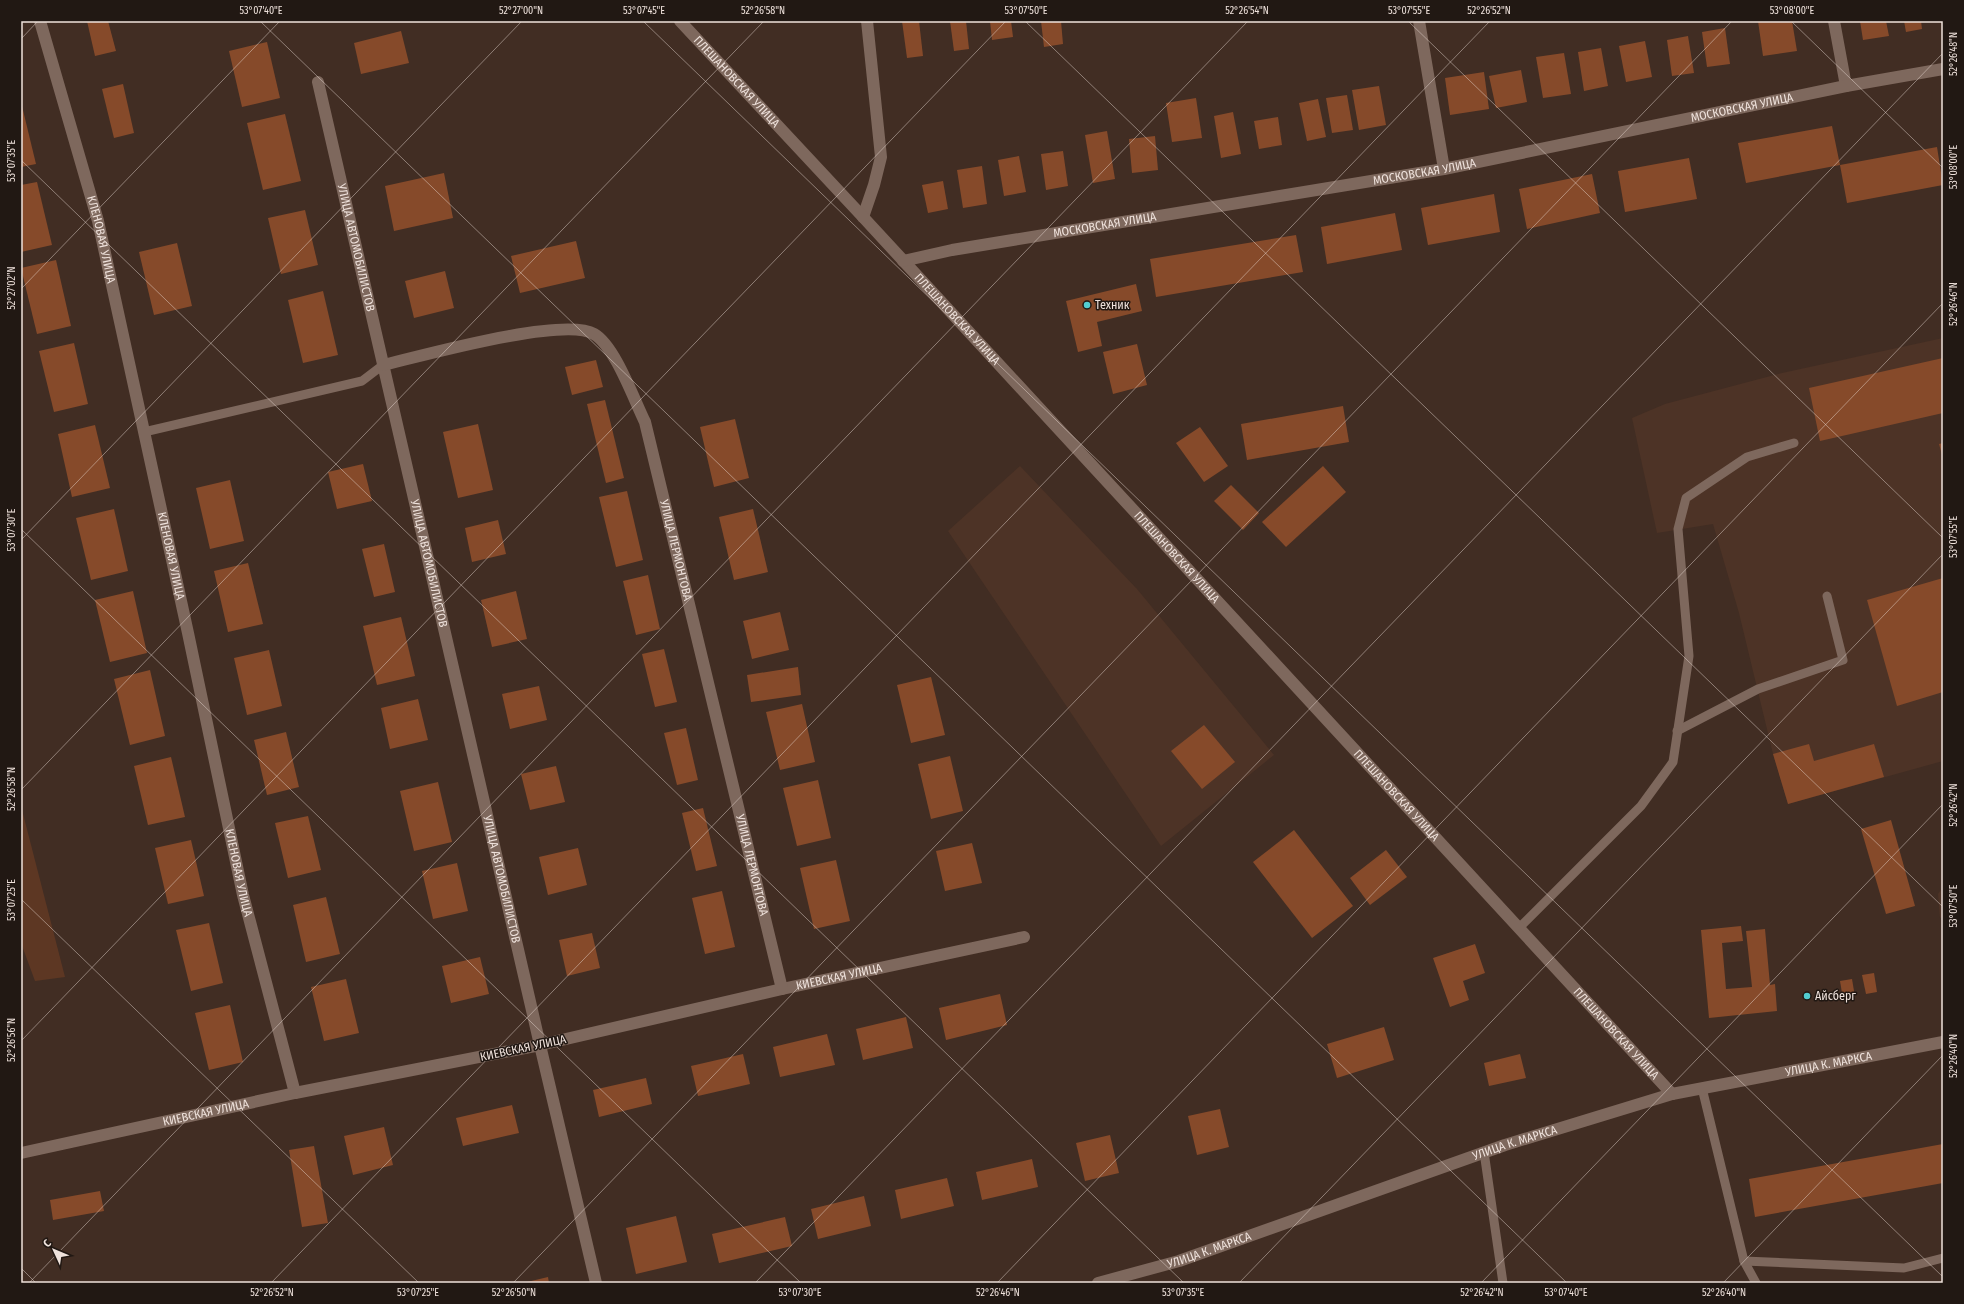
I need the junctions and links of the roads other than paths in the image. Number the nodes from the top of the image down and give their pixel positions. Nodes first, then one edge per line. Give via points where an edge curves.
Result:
1 (40, 21) edge
2 (680, 21) edge
3 (867, 21) edge
4 (1419, 21) edge
5 (1834, 21) edge
6 (1943, 69) edge
7 (318, 82) dead end
8 (1846, 86) junction
9 (1444, 169) junction
10 (863, 217) junction
11 (903, 261) junction
12 (383, 365) junction
13 (144, 432) junction
14 (1794, 443) dead end
15 (1827, 596) dead end
16 (1678, 731) junction
17 (1519, 928) junction
18 (1024, 937) dead end
19 (782, 988) junction
20 (1943, 1042) edge
21 (540, 1045) junction
22 (1702, 1088) junction
23 (296, 1093) junction
24 (1672, 1094) junction
25 (1484, 1152) junction
26 (21, 1153) edge
27 (1943, 1258) edge
28 (1744, 1262) junction
29 (596, 1283) edge
30 (1098, 1283) edge
31 (1503, 1283) edge
32 (1756, 1283) edge

1 - 13 street, КЛЕНОВАЯ УЛИЦА via 98,221
2 - 10 street, ПЛЕШАНОВСКАЯ УЛИЦА
3 - 10 street via 880,157
4 - 9 street
5 - 8 street
6 - 8 street, МОСКОВСКАЯ УЛИЦА
7 - 12 street, УЛИЦА АВТОМОБИЛИСТОВ
8 - 9 street, МОСКОВСКАЯ УЛИЦА
9 - 11 street, МОСКОВСКАЯ УЛИЦА via 952,250
10 - 11 street, ПЛЕШАНОВСКАЯ УЛИЦА
11 - 17 street, ПЛЕШАНОВСКАЯ УЛИЦА
12 - 13 lane via 362,381
12 - 19 street, УЛИЦА ЛЕРМОНТОВА via 526,332 555,330 577,329 594,334 612,352 645,422
12 - 21 street, УЛИЦА АВТОМОБИЛИСТОВ
13 - 23 street, КЛЕНОВАЯ УЛИЦА via 243,895
14 - 16 lane via 1747,457 1686,498 1678,529 1690,656
15 - 16 lane via 1843,660 1758,689
16 - 17 lane via 1673,762 1641,806
17 - 24 street, ПЛЕШАНОВСКАЯ УЛИЦА
18 - 19 street, КИЕВСКАЯ УЛИЦА
19 - 21 street, КИЕВСКАЯ УЛИЦА
20 - 22 street, УЛИЦА К. МАРКСА
21 - 23 street, КИЕВСКАЯ УЛИЦА
21 - 29 street, УЛИЦА АВТОМОБИЛИСТОВ
22 - 24 street, УЛИЦА К. МАРКСА
22 - 28 lane
23 - 26 street, КИЕВСКАЯ УЛИЦА
24 - 25 street, УЛИЦА К. МАРКСА
25 - 30 street, УЛИЦА К. МАРКСА via 1179,1261
25 - 31 lane
27 - 28 lane via 1904,1268
28 - 32 lane

